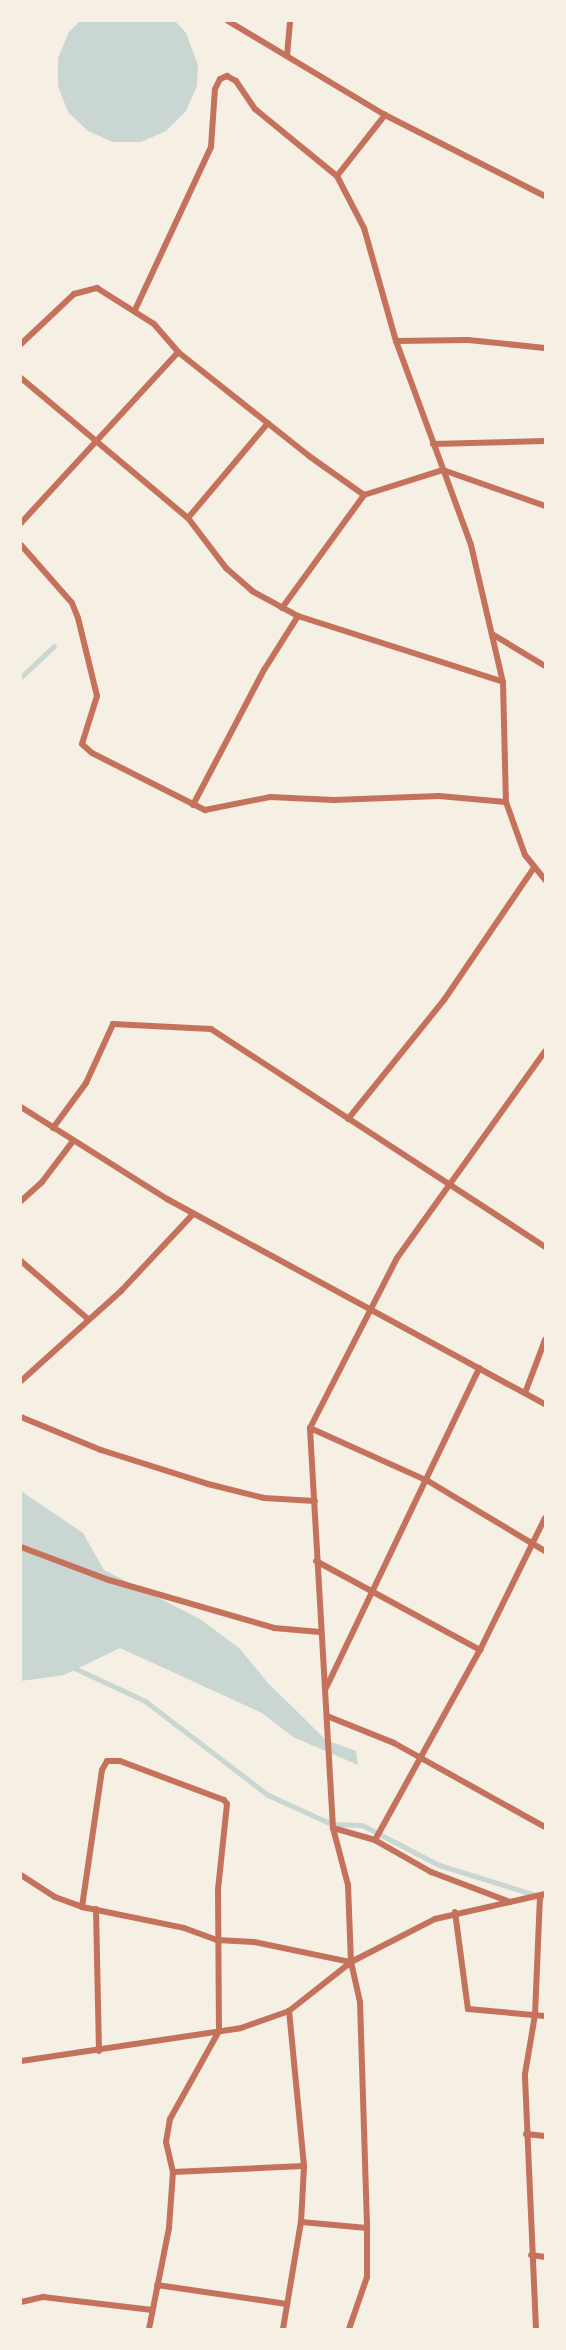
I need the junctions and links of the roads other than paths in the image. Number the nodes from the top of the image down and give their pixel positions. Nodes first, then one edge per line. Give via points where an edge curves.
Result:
1 (228, 21) edge
2 (290, 21) edge
3 (287, 56) junction
4 (385, 115) junction
5 (337, 176) junction
6 (545, 196) edge
7 (135, 310) junction
8 (396, 341) junction
9 (21, 344) edge
10 (545, 348) edge
11 (178, 352) junction
12 (21, 378) edge
13 (268, 423) junction
14 (94, 441) junction
15 (545, 441) edge
16 (433, 444) junction
17 (443, 470) junction
18 (364, 495) junction
19 (545, 506) edge
20 (189, 518) junction
21 (21, 523) edge
22 (21, 545) edge
23 (282, 608) junction
24 (298, 616) junction
25 (492, 634) junction
26 (545, 666) edge
27 (502, 682) junction
28 (506, 802) junction
29 (194, 805) junction
30 (533, 869) junction
31 (545, 880) edge
32 (545, 1052) edge
33 (21, 1107) edge
34 (348, 1119) junction
35 (53, 1128) junction
36 (73, 1141) junction
37 (450, 1187) junction
38 (21, 1201) edge
39 (193, 1214) junction
40 (545, 1247) edge
41 (21, 1261) edge
42 (369, 1308) junction
43 (88, 1318) junction
44 (545, 1340) edge
45 (479, 1368) junction
46 (21, 1381) edge
47 (525, 1393) junction
48 (545, 1404) edge
49 (21, 1417) edge
50 (310, 1428) junction
51 (428, 1481) junction
52 (315, 1501) junction
53 (545, 1518) edge
54 (533, 1544) junction
55 (21, 1547) edge
56 (545, 1551) edge
57 (316, 1561) junction
58 (374, 1590) junction
59 (320, 1632) junction
60 (480, 1650) junction
61 (325, 1689) junction
62 (327, 1716) junction
63 (420, 1758) junction
64 (545, 1827) edge
65 (333, 1828) junction
66 (375, 1840) junction
67 (21, 1875) edge
68 (542, 1895) edge
69 (510, 1902) junction
70 (82, 1907) junction
71 (96, 1909) junction
72 (455, 1912) junction
73 (217, 1940) junction
74 (351, 1962) junction
75 (289, 2011) junction
76 (535, 2015) junction
77 (545, 2016) edge
78 (219, 2031) junction
79 (99, 2051) junction
80 (21, 2061) edge
81 (526, 2134) junction
82 (545, 2136) edge
83 (304, 2166) junction
84 (172, 2172) junction
85 (301, 2222) junction
86 (367, 2228) junction
87 (531, 2255) junction
88 (545, 2257) edge
89 (157, 2285) junction
90 (21, 2302) edge
91 (287, 2304) junction
92 (152, 2310) junction
93 (149, 2329) edge
94 (283, 2329) edge
95 (349, 2329) edge
96 (536, 2329) edge

1 - 3 street
2 - 3 street
3 - 4 street
4 - 5 street
4 - 6 street
5 - 7 street via 255,109 236,81 227,76 220,79 215,88 211,147
5 - 8 street via 367,237
7 - 9 street via 97,288 87,288 57,308
7 - 11 street
8 - 10 street via 468,340
8 - 16 street
11 - 13 street
11 - 14 street
12 - 14 street
13 - 18 street
13 - 20 street
14 - 20 street
14 - 21 street
15 - 16 street
16 - 17 street
17 - 18 street
17 - 19 street
17 - 25 street via 471,545
18 - 23 street
20 - 23 street via 226,567 252,591
22 - 29 street via 72,603 78,618 97,696 82,744 92,753
23 - 24 street
24 - 27 street
24 - 29 street via 264,670
25 - 26 street
25 - 27 street
27 - 28 street
28 - 29 street via 439,796 334,800 270,797 205,810
28 - 30 street
30 - 31 street
30 - 34 street via 444,1000
32 - 37 street
33 - 35 street
34 - 35 street via 211,1029 113,1024 86,1083
34 - 37 street
35 - 36 street
36 - 38 street via 42,1182
36 - 39 street
37 - 40 street
37 - 42 street via 397,1258
39 - 42 street
39 - 43 street via 121,1292
41 - 43 street
42 - 45 street
42 - 50 street
43 - 46 street
44 - 47 street
45 - 47 street
45 - 51 street
47 - 48 street
49 - 52 street via 101,1450 208,1484 264,1498
50 - 51 street
50 - 52 street
51 - 54 street
51 - 58 street
52 - 57 street
53 - 54 street
54 - 56 street
54 - 60 street
55 - 59 street via 109,1580 274,1628
57 - 58 street
57 - 59 street
58 - 60 street
58 - 61 street
59 - 61 street
60 - 63 street
61 - 62 street
62 - 63 street via 373,1733
62 - 65 street
63 - 64 street
63 - 66 street
65 - 66 street
65 - 74 street via 348,1886
66 - 69 street via 431,1872
67 - 70 street via 55,1897
68 - 69 street
68 - 76 street
69 - 72 street
70 - 71 street
70 - 73 street via 102,1770 111,1759 212,1793 227,1804
71 - 73 street via 184,1928
71 - 79 street
72 - 74 street
72 - 76 street via 468,2008
73 - 74 street via 254,1942
73 - 78 street
74 - 75 street
74 - 86 street via 360,2002
75 - 78 street
75 - 83 street
76 - 77 street
76 - 81 street via 525,2074
78 - 79 street
78 - 84 street via 170,2119 166,2142
79 - 80 street
81 - 82 street
81 - 87 street
83 - 84 street
83 - 85 street
84 - 89 street via 169,2228
85 - 86 street
85 - 91 street
86 - 95 street via 367,2277
87 - 88 street
87 - 96 street
89 - 91 street
89 - 92 street
90 - 92 street via 43,2297
91 - 94 street
92 - 93 street

